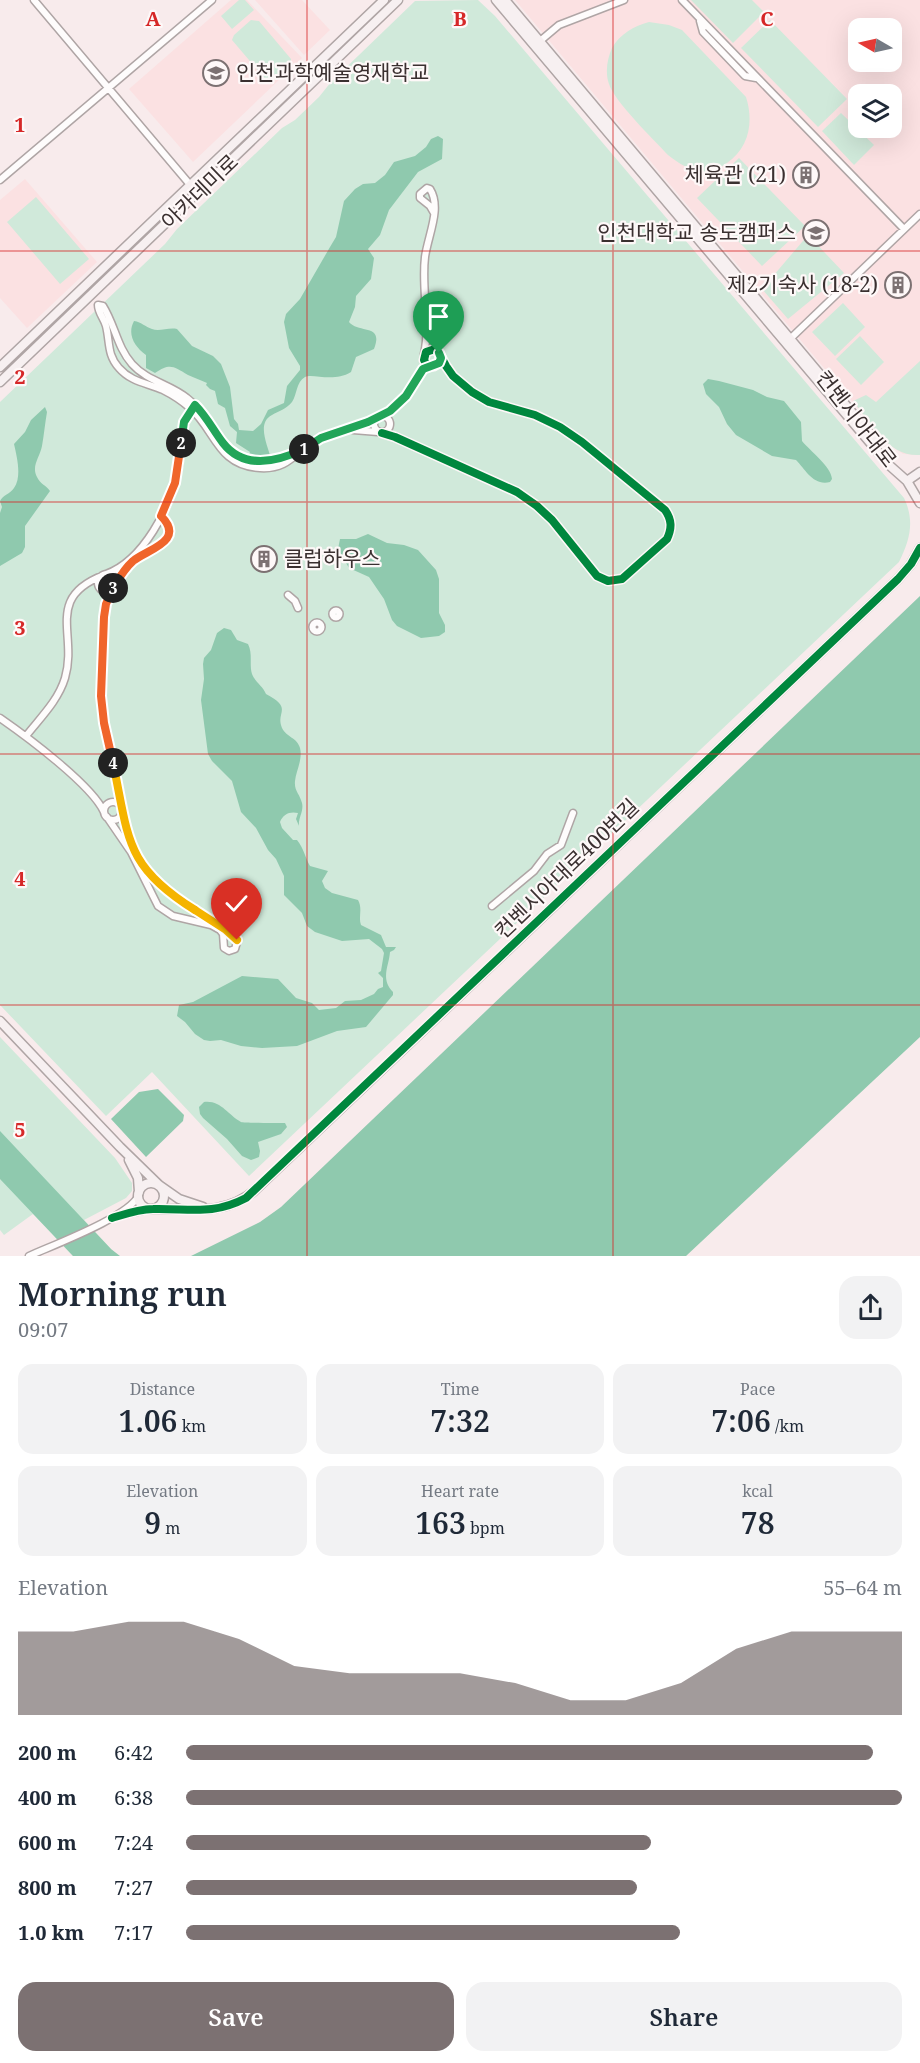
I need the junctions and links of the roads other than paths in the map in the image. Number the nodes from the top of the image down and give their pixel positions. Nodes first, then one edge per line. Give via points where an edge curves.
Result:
1 (34, 0) edge
2 (212, 0) edge
3 (384, 0) edge
4 (398, 0) edge
5 (496, 0) edge
6 (505, 0) edge
7 (624, 0) edge
8 (682, 0) edge
9 (540, 41) junction
10 (108, 88) junction
11 (0, 180) edge
12 (190, 184) junction
13 (198, 194) junction
14 (434, 213) dead end
15 (920, 214) edge
16 (904, 229) junction
17 (428, 329) junction
18 (791, 338) junction
19 (120, 346) junction
20 (109, 351) junction
21 (439, 353) junction
22 (424, 356) junction
23 (132, 364) junction
24 (433, 365) junction
25 (446, 366) junction
26 (0, 367) edge
27 (123, 373) junction
28 (419, 375) junction
29 (0, 382) edge
30 (194, 407) junction
31 (390, 411) junction
32 (378, 417) junction
33 (389, 419) junction
34 (390, 427) junction
35 (347, 430) junction
36 (380, 432) junction
37 (395, 436) junction
38 (920, 472) edge
39 (898, 473) junction
40 (907, 481) junction
41 (920, 503) edge
42 (161, 516) junction
43 (920, 548) edge
44 (105, 574) junction
45 (87, 582) junction
46 (114, 587) junction
47 (101, 589) junction
48 (288, 595) dead end
49 (108, 601) junction
50 (298, 608) dead end
51 (0, 718) edge
52 (26, 736) junction
53 (119, 795) junction
54 (114, 802) junction
55 (104, 805) junction
56 (121, 810) junction
57 (573, 813) dead end
58 (106, 815) junction
59 (492, 906) dead end
60 (0, 1021) edge
61 (120, 1147) junction
62 (159, 1185) junction
63 (139, 1193) junction
64 (213, 1208) junction
65 (151, 1209) junction
66 (112, 1218) junction
67 (29, 1256) edge

1 - 10 street
2 - 10 street
3 - 12 main road, 아카데미로
4 - 13 main road, 아카데미로
5 - 39 main road, 컨벤시아대로
6 - 9 main road, 컨벤시아대로
7 - 9 street via 559,25
8 - 16 street
9 - 18 main road, 컨벤시아대로
10 - 11 street
10 - 12 street
12 - 13 street
12 - 26 main road, 아카데미로
13 - 29 main road, 아카데미로
14 - 17 street via 424,268
15 - 16 street
16 - 18 street
17 - 21 street
17 - 22 street
18 - 39 main road, 컨벤시아대로 via 879,444
19 - 20 street
19 - 20 street via 109,315 98,305 107,329
19 - 23 street
20 - 27 street
21 - 22 street via 431,349
21 - 24 street via 440,361
21 - 25 street
22 - 24 street via 425,363
22 - 28 street
23 - 27 street
23 - 30 street via 146,376 177,390
24 - 25 street
24 - 28 street
25 - 37 street via 481,398 548,421 582,442 665,510 671,527 667,539 627,576 604,580 593,572 552,519 527,498
27 - 30 street
28 - 31 street via 406,396
30 - 35 street via 208,419 227,448 252,464 273,464 321,438
30 - 42 street via 184,422 175,483
31 - 32 street
31 - 33 street
32 - 33 street
32 - 35 street
32 - 36 street via 374,427
33 - 34 street
34 - 36 street via 387,432
34 - 37 street
35 - 36 street
36 - 37 street
38 - 40 main road
39 - 40 main road
40 - 41 main road
42 - 44 street via 132,558
42 - 46 street via 169,528 167,540 131,563
43 - 64 main road, 컨벤시아대로400번길 via 890,587 254,1191 229,1206
44 - 45 street
44 - 46 street via 114,577
44 - 47 street via 98,581
45 - 47 street via 95,582
45 - 52 street via 72,598 66,614 68,658 64,681
46 - 47 street via 109,591
46 - 49 street
47 - 49 street
48 - 50 street
49 - 53 street via 103,624 101,696
51 - 52 street
52 - 55 street
53 - 54 street
53 - 56 street
54 - 55 street
54 - 56 street
55 - 58 street
56 - 58 street via 116,819
56 - 58 street via 130,842 149,874 166,890 232,934 237,942 235,949 224,948 223,934 216,927 180,919 158,906 131,852
57 - 59 street via 561,845
60 - 61 main road
61 - 62 main road
61 - 63 main road via 136,1174
62 - 63 main road via 148,1183
62 - 64 main road via 183,1202
62 - 65 main road via 164,1192 163,1200
63 - 65 main road via 141,1204
63 - 66 street via 130,1206
64 - 65 main road
65 - 66 street
66 - 67 street

